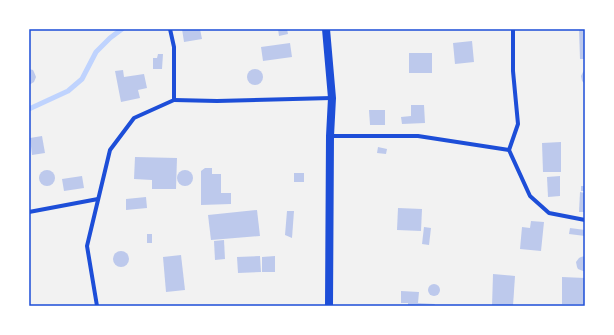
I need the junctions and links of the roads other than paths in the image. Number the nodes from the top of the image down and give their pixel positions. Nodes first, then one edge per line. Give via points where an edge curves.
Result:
1 (170, 29) edge
2 (326, 29) edge
3 (513, 29) edge
4 (332, 98) junction
5 (174, 100) junction
6 (330, 136) junction
7 (509, 150) junction
8 (98, 199) junction
9 (29, 212) edge
10 (585, 220) edge
11 (97, 306) edge
12 (329, 306) edge

1 - 5 street via 174,47
2 - 4 main road
3 - 7 street via 513,71 518,124
4 - 5 street
4 - 6 main road
5 - 8 street via 134,118 110,150
6 - 7 street via 418,136
6 - 12 main road
7 - 10 street via 530,196 549,213
8 - 9 street
8 - 11 street via 87,246

